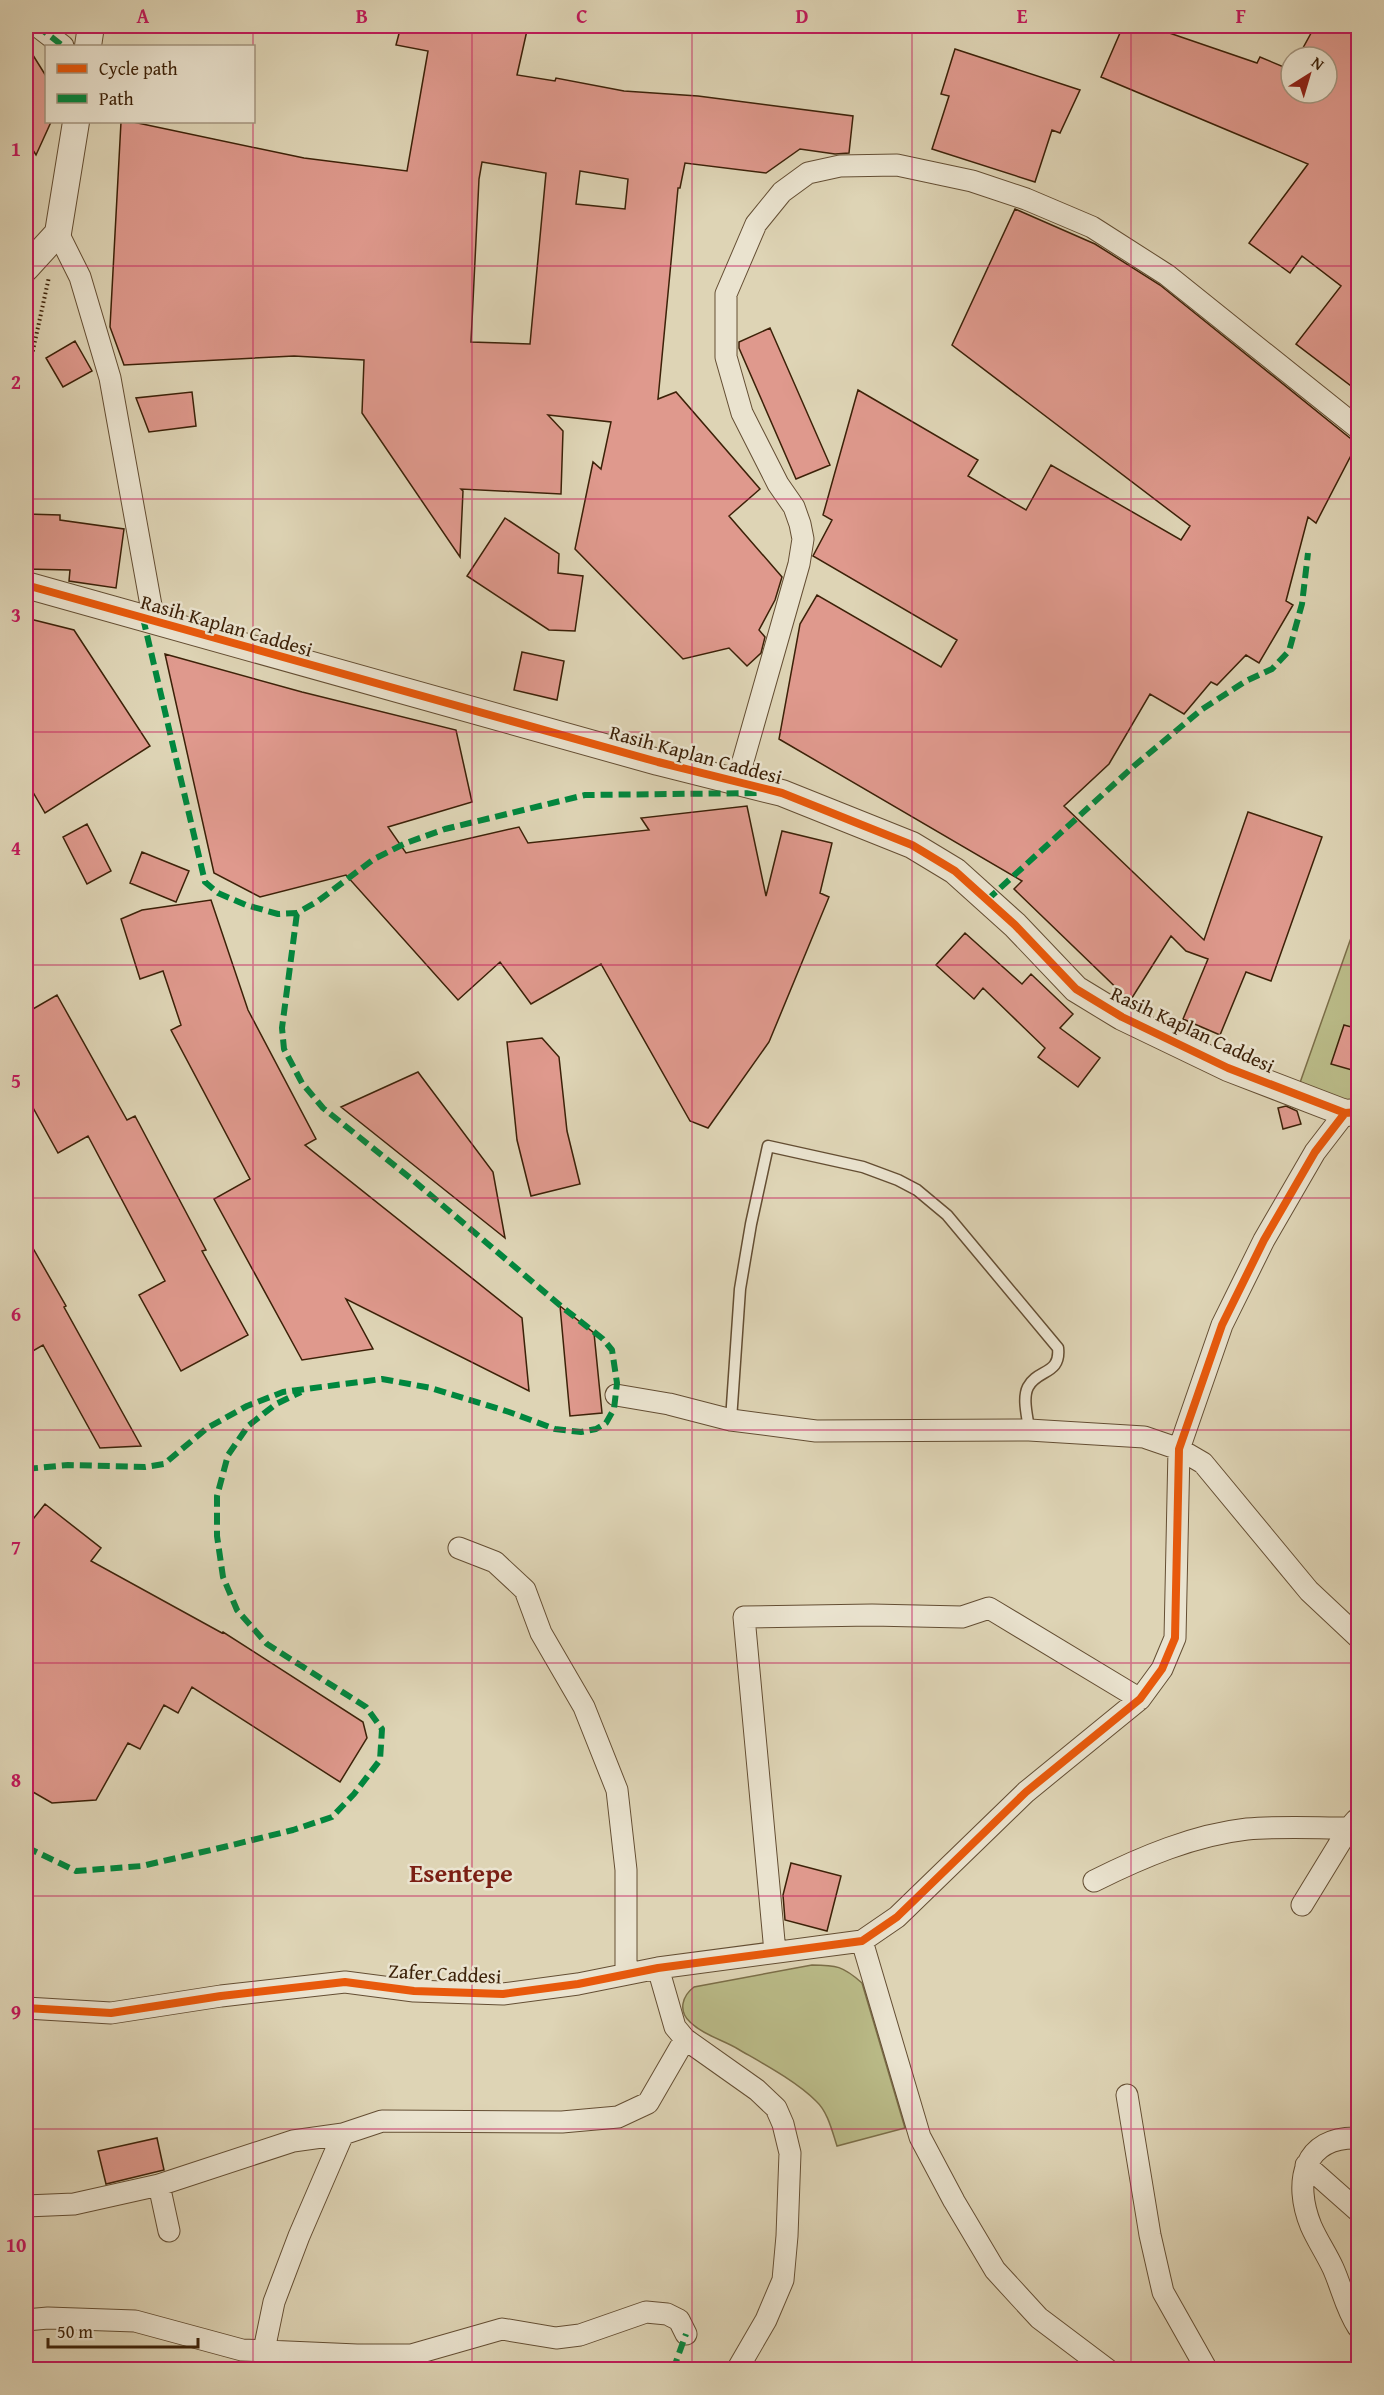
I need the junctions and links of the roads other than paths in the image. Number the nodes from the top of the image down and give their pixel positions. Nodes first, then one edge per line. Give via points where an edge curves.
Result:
1 (37, 26) edge
2 (91, 26) edge
3 (62, 45) edge
4 (88, 45) edge
5 (76, 123) edge
6 (58, 233) junction
7 (38, 268) edge
8 (1359, 428) edge
9 (26, 585) edge
10 (154, 622) junction
11 (737, 782) junction
12 (1352, 1112) edge
13 (616, 1395) dead end
14 (731, 1420) junction
15 (1029, 1430) junction
16 (1179, 1449) junction
17 (459, 1548) dead end
18 (1359, 1637) edge
19 (1140, 1699) junction
20 (1354, 1823) edge
21 (1094, 1881) dead end
22 (1302, 1905) dead end
23 (862, 1941) junction
24 (775, 1952) junction
25 (658, 1968) junction
26 (626, 1974) junction
27 (26, 2008) edge
28 (685, 2039) junction
29 (1127, 2095) dead end
30 (343, 2133) junction
31 (1359, 2138) edge
32 (1306, 2166) junction
33 (159, 2185) junction
34 (26, 2206) edge
35 (1359, 2211) edge
36 (169, 2231) dead end
37 (26, 2320) edge
38 (1359, 2327) edge
39 (686, 2334) dead end
40 (264, 2350) junction
41 (737, 2370) edge
42 (1108, 2370) edge
43 (1207, 2370) edge

1 - 3 street
2 - 4 street
5 - 6 street
6 - 7 street
6 - 10 street via 80,277 110,378
8 - 11 street via 1167,275 1092,227 972,181 897,165 840,166 808,173 782,192 756,224 726,294 726,357 742,413 794,507 803,539
9 - 10 street, Rasih Kaplan Caddesi
10 - 11 street, Rasih Kaplan Caddesi
11 - 12 street, Rasih Kaplan Caddesi via 782,793 912,845 955,871 1015,924 1077,989 1113,1011 1228,1068
12 - 16 street via 1315,1152 1264,1240 1222,1325
13 - 14 street
14 - 15 street via 816,1431
14 - 15 lane via 742,1272 768,1146 881,1173 917,1190 947,1215 1058,1348 1054,1367 1032,1381 1027,1390
15 - 16 street via 1144,1437
16 - 18 street via 1203,1463 1309,1591
16 - 19 street via 1175,1638 1162,1669
17 - 26 street via 495,1562 525,1590 542,1634 584,1707 617,1790 626,1870
19 - 23 street via 1026,1792 897,1917
19 - 24 street via 989,1608 962,1617 744,1617
20 - 21 street via 1247,1829 1211,1836 1169,1848
20 - 22 street
23 - 24 street, Zafer Caddesi
23 - 42 street via 920,2138 954,2201 995,2270 1039,2318
24 - 25 street, Zafer Caddesi
25 - 26 street, Zafer Caddesi
25 - 28 street via 675,2027
26 - 27 street, Zafer Caddesi via 503,1994 414,1991 345,1982 111,2013
28 - 30 street via 648,2103 618,2118 382,2121
28 - 41 street via 776,2108 790,2153 783,2280 766,2320
29 - 43 street via 1163,2292
30 - 33 street via 293,2142
30 - 40 street via 274,2302
31 - 32 street via 1325,2143
32 - 35 street
32 - 38 street via 1303,2198 1311,2226 1333,2268 1349,2314
33 - 34 street via 74,2204
33 - 36 street
37 - 40 street via 135,2321 242,2350
39 - 40 street via 679,2320 667,2314 646,2312 580,2335 556,2338 502,2329 411,2355

